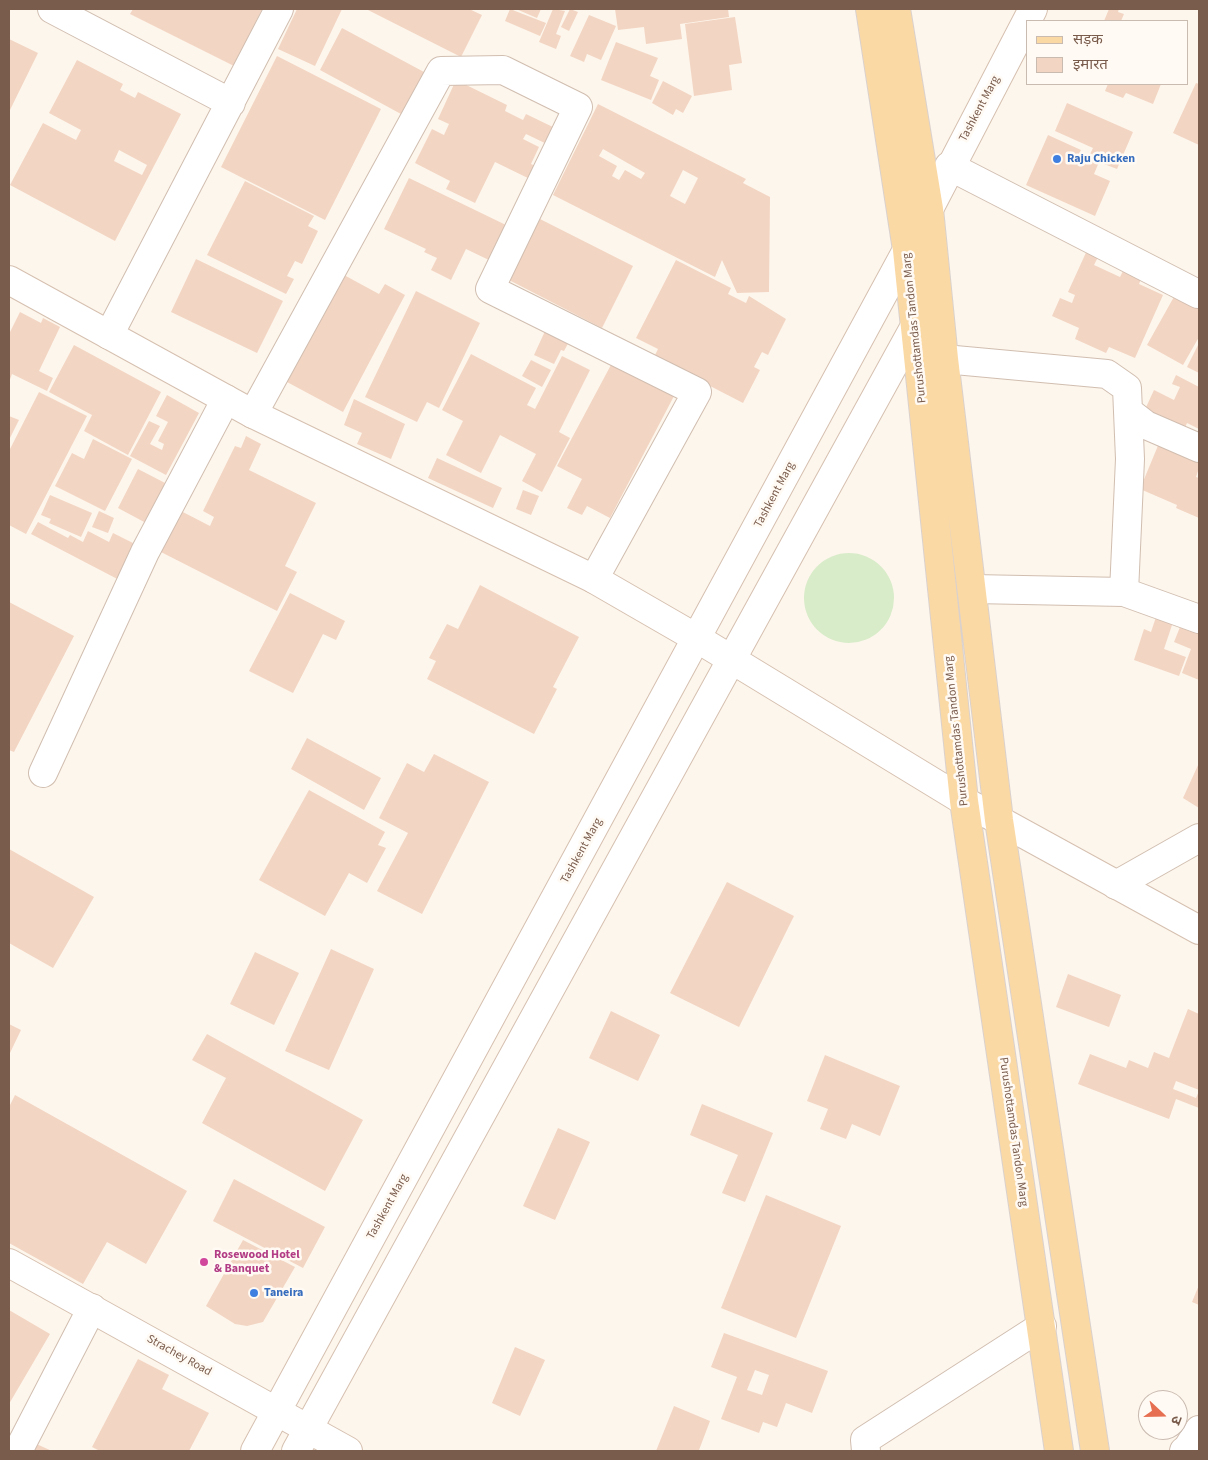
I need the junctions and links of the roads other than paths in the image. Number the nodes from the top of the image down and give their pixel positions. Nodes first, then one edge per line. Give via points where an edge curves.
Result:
1 (52, 9) edge
2 (279, 9) edge
3 (870, 9) edge
4 (896, 9) edge
5 (1026, 22) edge
6 (231, 103) junction
7 (949, 166) junction
8 (928, 209) junction
9 (907, 250) junction
10 (9, 280) edge
11 (1198, 294) dead end
12 (915, 326) junction
13 (109, 335) junction
14 (944, 360) junction
15 (226, 399) junction
16 (1128, 411) junction
17 (253, 414) junction
18 (1199, 448) edge
19 (594, 579) junction
20 (973, 589) junction
21 (1124, 592) junction
22 (1199, 619) edge
23 (698, 639) junction
24 (730, 660) junction
25 (42, 773) dead end
26 (964, 801) junction
27 (999, 820) junction
28 (1199, 838) edge
29 (1116, 885) junction
30 (1199, 930) edge
31 (9, 1263) edge
32 (92, 1308) junction
33 (1042, 1326) junction
34 (276, 1410) junction
35 (1199, 1430) edge
36 (302, 1440) edge
37 (18, 1451) edge
38 (255, 1451) edge
39 (348, 1451) edge
40 (866, 1451) edge
41 (1059, 1451) edge
42 (1095, 1451) edge
43 (1184, 1451) edge

1 - 6 street
2 - 6 street
3 - 9 main road, Purushottamdas Tandon Marg
4 - 8 main road
5 - 7 street, Tashkent Marg
6 - 13 street
7 - 8 street, Tashkent Marg
7 - 11 street
8 - 14 main road
9 - 12 main road, Purushottamdas Tandon Marg
9 - 23 street, Tashkent Marg
10 - 13 street
12 - 24 street
12 - 26 main road, Purushottamdas Tandon Marg
13 - 15 street
14 - 16 street via 1107,374 1127,388
14 - 20 main road
15 - 17 street
15 - 25 street via 145,552
16 - 18 street via 1139,421
16 - 21 street via 1130,459
17 - 19 street
17 - 19 street via 441,71 503,70 578,107 490,288 697,392
19 - 23 street
20 - 21 street
20 - 27 main road
21 - 22 street
23 - 24 street
23 - 34 street, Tashkent Marg
24 - 26 street
24 - 36 street
26 - 27 street
26 - 33 main road, Purushottamdas Tandon Marg
27 - 29 street
27 - 42 main road
28 - 29 street
29 - 30 street
31 - 32 street, Strachey Road
32 - 34 street, Strachey Road
32 - 37 street
33 - 40 street via 865,1440
33 - 41 main road, Purushottamdas Tandon Marg
34 - 36 street, Strachey Road
34 - 38 street, Tashkent Marg
35 - 43 street
36 - 39 street, Strachey Road

